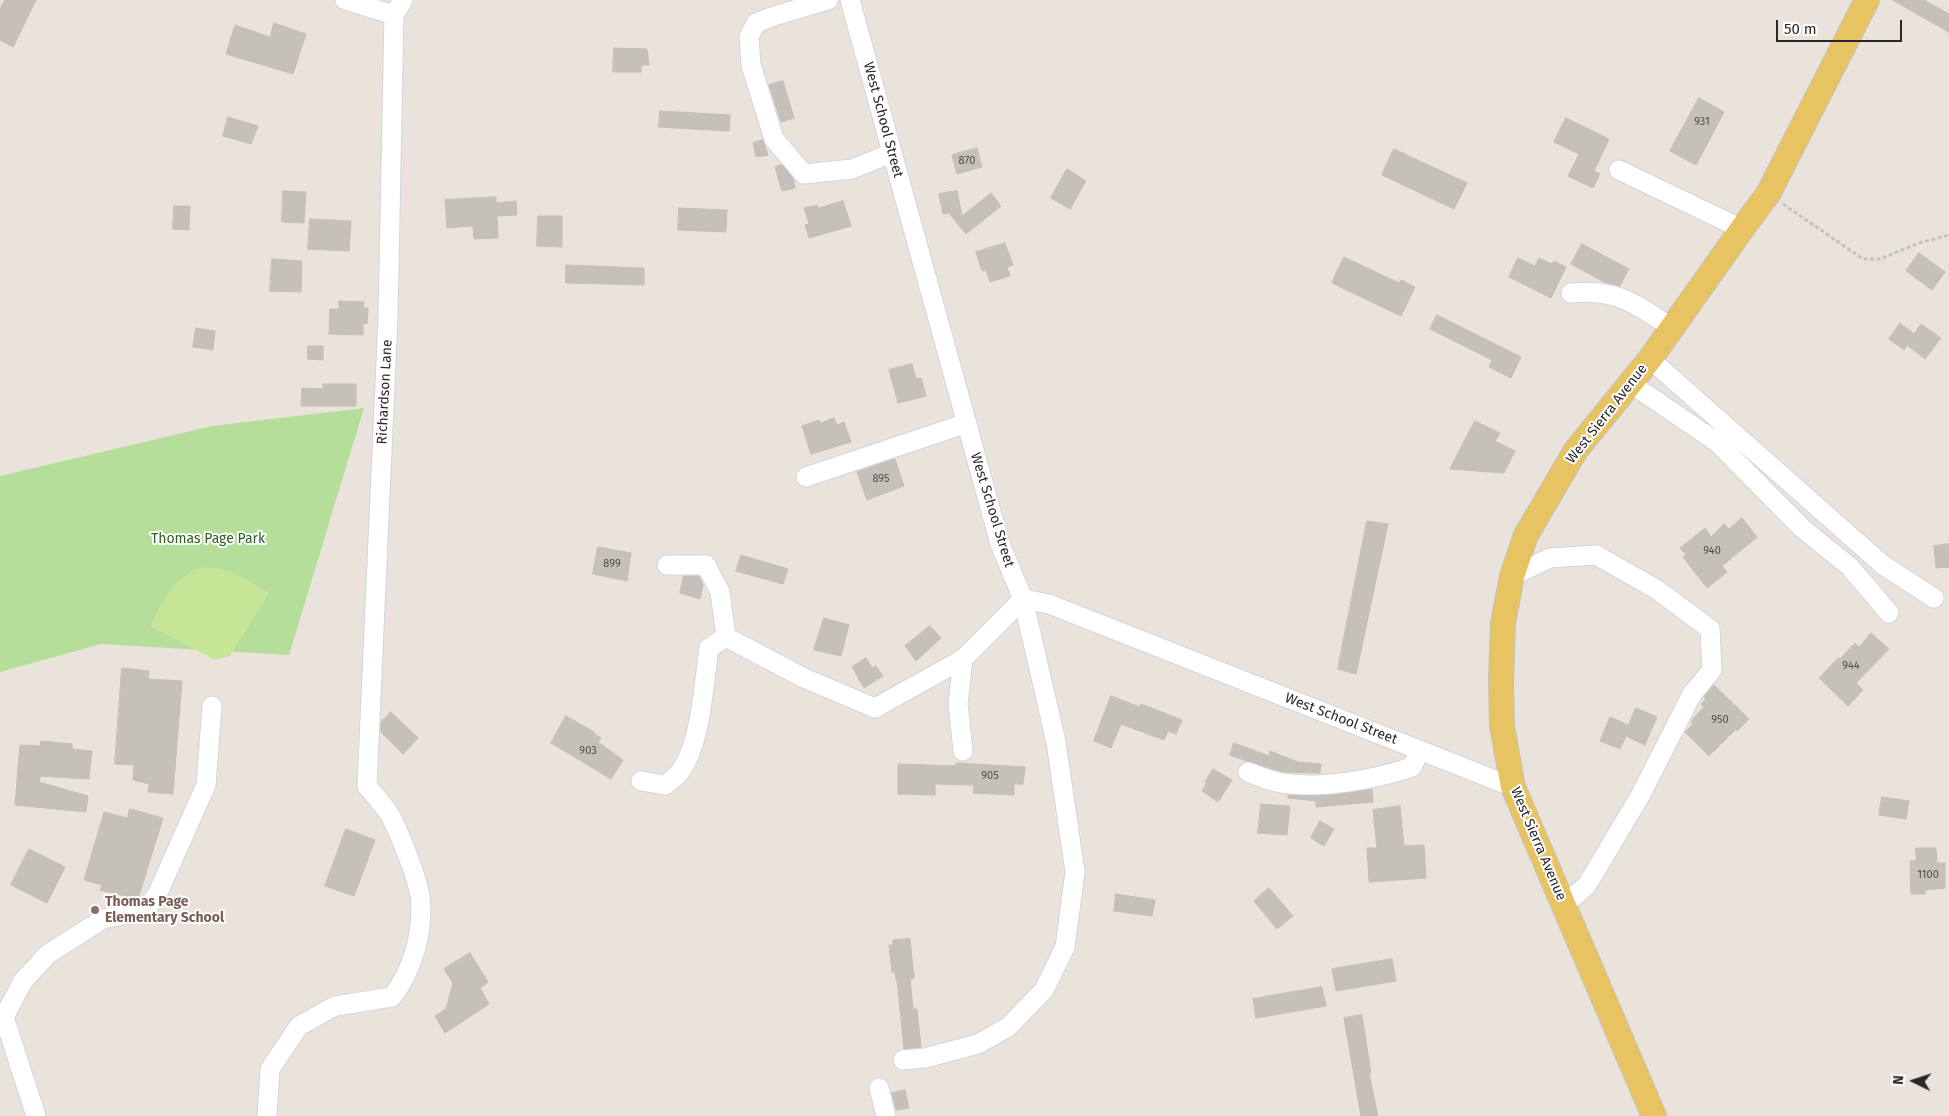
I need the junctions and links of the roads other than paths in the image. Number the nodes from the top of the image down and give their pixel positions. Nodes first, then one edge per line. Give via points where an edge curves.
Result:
1 (345, 0) edge
2 (828, 0) edge
3 (850, 0) edge
4 (1867, 0) edge
5 (399, 7) edge
6 (892, 154) junction
7 (1619, 170) dead end
8 (1742, 229) junction
9 (1570, 293) dead end
10 (1672, 328) junction
11 (1650, 358) junction
12 (1630, 384) junction
13 (967, 423) junction
14 (806, 477) dead end
15 (667, 565) dead end
16 (1512, 576) junction
17 (1934, 598) dead end
18 (1022, 599) junction
19 (1889, 613) dead end
20 (726, 638) junction
21 (962, 659) junction
22 (212, 706) dead end
23 (1420, 750) junction
24 (963, 751) dead end
25 (1248, 772) dead end
26 (642, 781) dead end
27 (1513, 787) junction
28 (1564, 905) junction
29 (903, 1060) dead end
30 (879, 1088) dead end
31 (36, 1116) edge
32 (267, 1116) edge
33 (886, 1116) edge
34 (1654, 1116) edge

1 - 5 street
2 - 6 street via 756,23 749,37 751,65 774,139 804,174 852,169
3 - 6 street, West School Street
4 - 8 main road, West Sierra Avenue via 1768,194
5 - 32 street, Richardson Lane via 368,786 390,816 412,872 420,896 419,930 413,959 392,998 335,1006 299,1026 270,1069
6 - 13 street, West School Street
7 - 8 street
8 - 10 main road, West Sierra Avenue
9 - 10 street via 1598,291 1612,294
10 - 11 main road, West Sierra Avenue
11 - 12 main road, West Sierra Avenue
11 - 17 street via 1883,565
12 - 16 main road, West Sierra Avenue via 1576,450 1526,535
12 - 19 street via 1718,443 1802,528 1850,567
13 - 14 street
13 - 18 street, West School Street via 1000,544
15 - 20 street via 706,565 720,592
16 - 27 main road, West Sierra Avenue via 1503,622 1500,681 1502,726
16 - 28 street via 1550,558 1596,555 1656,589 1710,629 1712,670 1692,694 1640,796 1587,885
18 - 21 street
18 - 23 street, West School Street via 1049,604
18 - 29 street via 1056,742 1075,872 1065,947 1044,990 1008,1027 978,1044 925,1058
20 - 21 street via 804,678 875,708
20 - 26 street via 709,648 692,750 680,773 665,785
21 - 24 street via 958,704
22 - 31 street via 206,785 157,895 147,907 104,919 48,954 23,981 4,1017
23 - 25 street via 1412,767 1350,782 1279,783
23 - 27 street, West School Street
27 - 28 main road, West Sierra Avenue
28 - 34 main road, West Sierra Avenue
30 - 33 street

